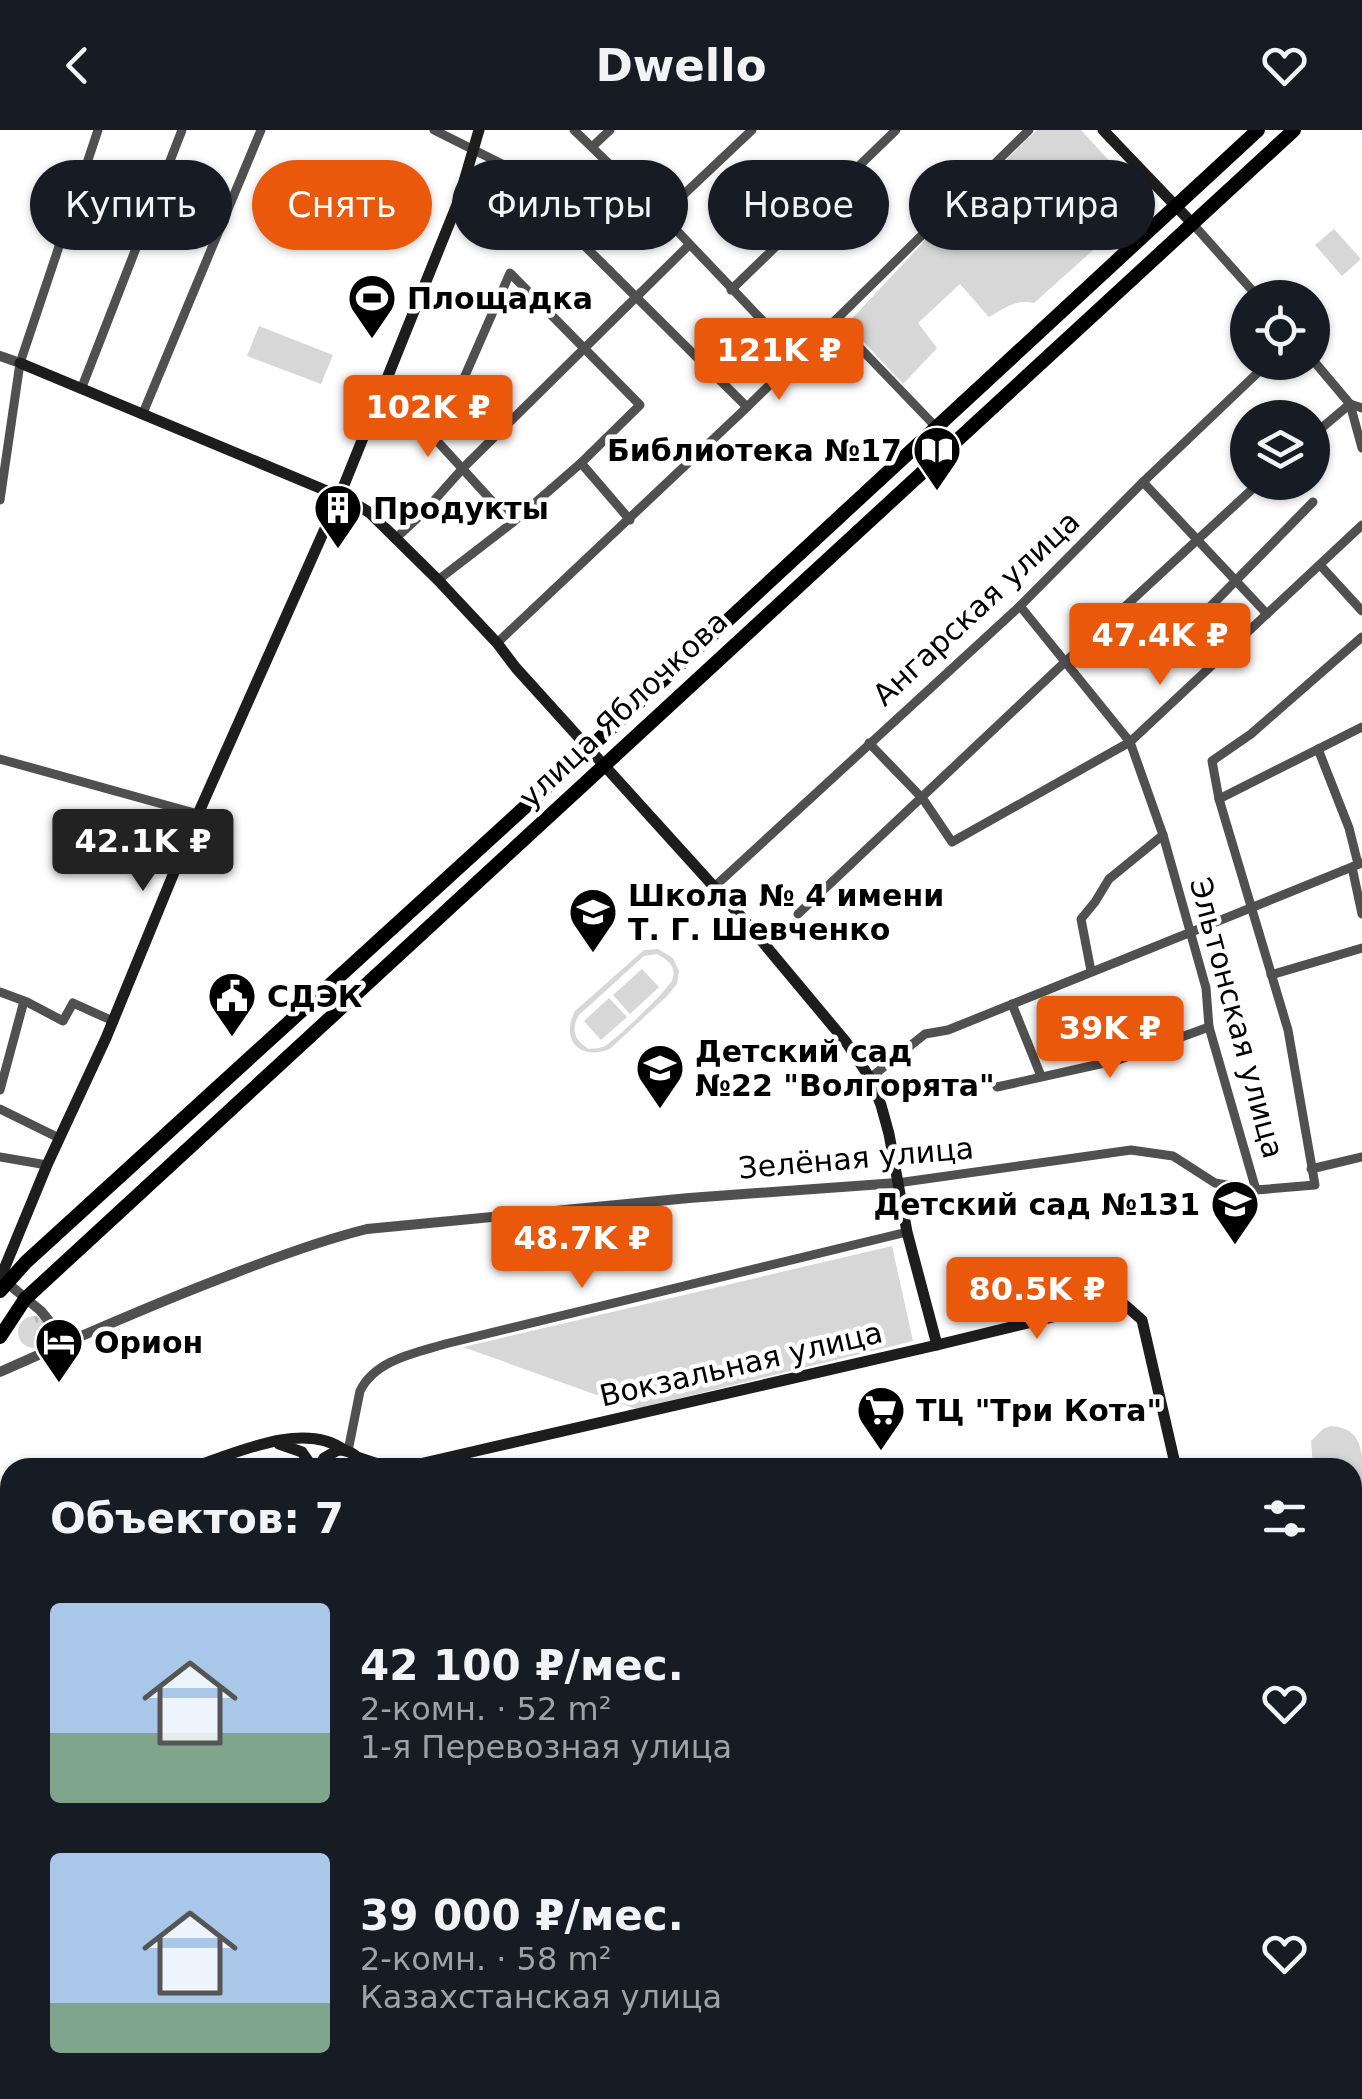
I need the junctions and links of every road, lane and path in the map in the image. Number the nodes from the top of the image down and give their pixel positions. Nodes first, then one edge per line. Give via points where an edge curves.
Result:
1 (98, 130) edge
2 (182, 130) edge
3 (261, 130) edge
4 (434, 130) edge
5 (478, 130) edge
6 (574, 130) edge
7 (610, 130) edge
8 (752, 130) edge
9 (896, 130) edge
10 (1030, 130) edge
11 (1102, 130) edge
12 (1258, 130) edge
13 (1294, 130) edge
14 (592, 147) junction
15 (474, 150) junction
16 (605, 160) edge
17 (688, 190) edge
18 (1175, 205) junction
19 (1192, 223) junction
20 (688, 245) edge
21 (683, 250) edge
22 (1243, 280) edge
23 (731, 290) junction
24 (636, 297) junction
25 (835, 322) junction
26 (584, 348) junction
27 (0, 356) edge
28 (798, 358) junction
29 (20, 363) junction
30 (1250, 380) edge
31 (1330, 380) edge
32 (82, 387) junction
33 (1350, 404) junction
34 (747, 407) junction
35 (1362, 408) edge
36 (144, 413) junction
37 (1330, 421) edge
38 (936, 427) junction
39 (1362, 446) edge
40 (581, 463) junction
41 (463, 468) junction
42 (1143, 482) junction
43 (340, 496) junction
44 (0, 500) edge
45 (1240, 500) edge
46 (1313, 502) dead end
47 (630, 520) junction
48 (512, 523) junction
49 (1362, 525) edge
50 (1197, 538) junction
51 (395, 539) junction
52 (1320, 565) junction
53 (438, 580) junction
54 (1235, 580) junction
55 (1020, 606) junction
56 (1362, 611) edge
57 (1267, 614) junction
58 (1362, 637) edge
59 (497, 643) junction
60 (1150, 660) dead end
61 (1066, 661) junction
62 (1362, 727) edge
63 (1130, 742) junction
64 (870, 743) junction
65 (590, 748) junction
66 (1318, 750) junction
67 (0, 759) edge
68 (604, 764) junction
69 (1219, 798) junction
70 (923, 799) junction
71 (198, 814) junction
72 (1362, 822) edge
73 (1349, 828) junction
74 (1164, 835) junction
75 (1357, 864) edge
76 (714, 887) junction
77 (1250, 906) junction
78 (798, 914) dead end
79 (1362, 914) edge
80 (1190, 930) junction
81 (1362, 948) edge
82 (1091, 972) junction
83 (1271, 974) junction
84 (0, 992) edge
85 (24, 1001) junction
86 (1012, 1004) junction
87 (113, 1020) junction
88 (1209, 1027) junction
89 (1040, 1076) junction
90 (870, 1078) junction
91 (997, 1087) dead end
92 (0, 1090) edge
93 (0, 1110) edge
94 (59, 1138) junction
95 (1362, 1157) edge
96 (0, 1158) edge
97 (47, 1165) junction
98 (1311, 1169) junction
99 (897, 1183) junction
100 (1256, 1190) junction
101 (908, 1232) junction
102 (2, 1284) edge
103 (25, 1299) junction
104 (0, 1337) edge
105 (66, 1342) junction
106 (937, 1345) junction
107 (0, 1372) edge
108 (270, 1443) junction
109 (353, 1456) edge
110 (222, 1458) edge
111 (308, 1458) edge
112 (325, 1458) edge
113 (443, 1458) edge
114 (1174, 1458) edge

1 - 29 street
2 - 32 street
3 - 36 street
4 - 15 street
5 - 15 main road
6 - 14 street
7 - 14 street
8 - 17 street
9 - 23 street
10 - 25 street
11 - 18 main road
12 - 18 main road, улица Яблочкова
13 - 19 main road, улица Яблочкова
14 - 16 street
15 - 24 street via 502,164
15 - 43 main road
18 - 19 main road
18 - 38 main road, улица Яблочкова
19 - 22 street
19 - 68 main road, улица Яблочкова
20 - 23 street
21 - 24 street
23 - 28 street
24 - 26 street
24 - 34 street
25 - 28 street
25 - 38 street
26 - 40 street via 640,405
26 - 41 street
26 - 41 street via 510,272 439,435
27 - 29 street
28 - 34 street
29 - 32 main road
29 - 44 street
30 - 42 street, Ангарская улица
31 - 33 street
32 - 36 main road
33 - 35 street
33 - 37 street
33 - 39 street
34 - 47 street
36 - 43 main road
38 - 65 main road, улица Яблочкова
40 - 47 street
40 - 48 street
41 - 48 street
41 - 51 street
42 - 50 street
42 - 55 street, Ангарская улица
43 - 51 main road via 370,513
43 - 71 main road
45 - 50 street
46 - 54 street
47 - 59 street
48 - 53 street
49 - 52 street
50 - 54 street
50 - 61 street
51 - 53 main road
52 - 56 street
52 - 57 street
53 - 59 main road
54 - 57 street
54 - 60 street
55 - 61 street, Эльтонская улица
55 - 64 street, Ангарская улица
57 - 63 street
58 - 69 street via 1212,761
59 - 65 main road
61 - 63 street, Эльтонская улица
61 - 70 street
62 - 66 street
63 - 70 street via 952,842
63 - 74 street, Эльтонская улица
64 - 70 street
64 - 76 street, Ангарская улица
65 - 68 main road
65 - 102 main road, улица Яблочкова
66 - 69 street
66 - 73 street
67 - 71 street
68 - 76 main road
68 - 103 main road, улица Яблочкова
69 - 77 street
70 - 78 street
71 - 87 main road
72 - 73 street
73 - 75 street
74 - 80 street, Эльтонская улица
74 - 82 street via 1108,878 1080,920
75 - 77 street
75 - 79 street
76 - 90 main road
77 - 80 street
77 - 83 street
80 - 82 street
80 - 88 street, Эльтонская улица
81 - 83 street
82 - 86 street
83 - 98 street via 1288,1030
84 - 85 street
85 - 87 street via 64,1021 73,1003
85 - 92 street
86 - 89 street
86 - 90 street via 925,1034
87 - 94 main road
88 - 89 street via 1118,1060
88 - 100 street, Эльтонская улица
89 - 91 street
90 - 99 main road
93 - 94 street
94 - 97 main road
95 - 98 street
96 - 97 street
97 - 102 main road
98 - 100 street, Зелёная улица via 1315,1185
99 - 100 street, Зелёная улица via 1132,1150 1173,1156 1215,1183
99 - 101 main road
99 - 105 street, Зелёная улица via 384,1227 338,1236 183,1292
101 - 106 main road
101 - 109 street via 400,1358 364,1382
102 - 103 street
103 - 104 main road, улица Яблочкова
103 - 105 street
105 - 107 street, Зелёная улица
106 - 113 main road, Вокзальная улица
106 - 114 main road, Вокзальная улица via 1125,1305 1142,1320
108 - 109 main road, Вокзальная улица via 310,1438
108 - 110 main road, Вокзальная улица
108 - 111 main road
109 - 112 main road

